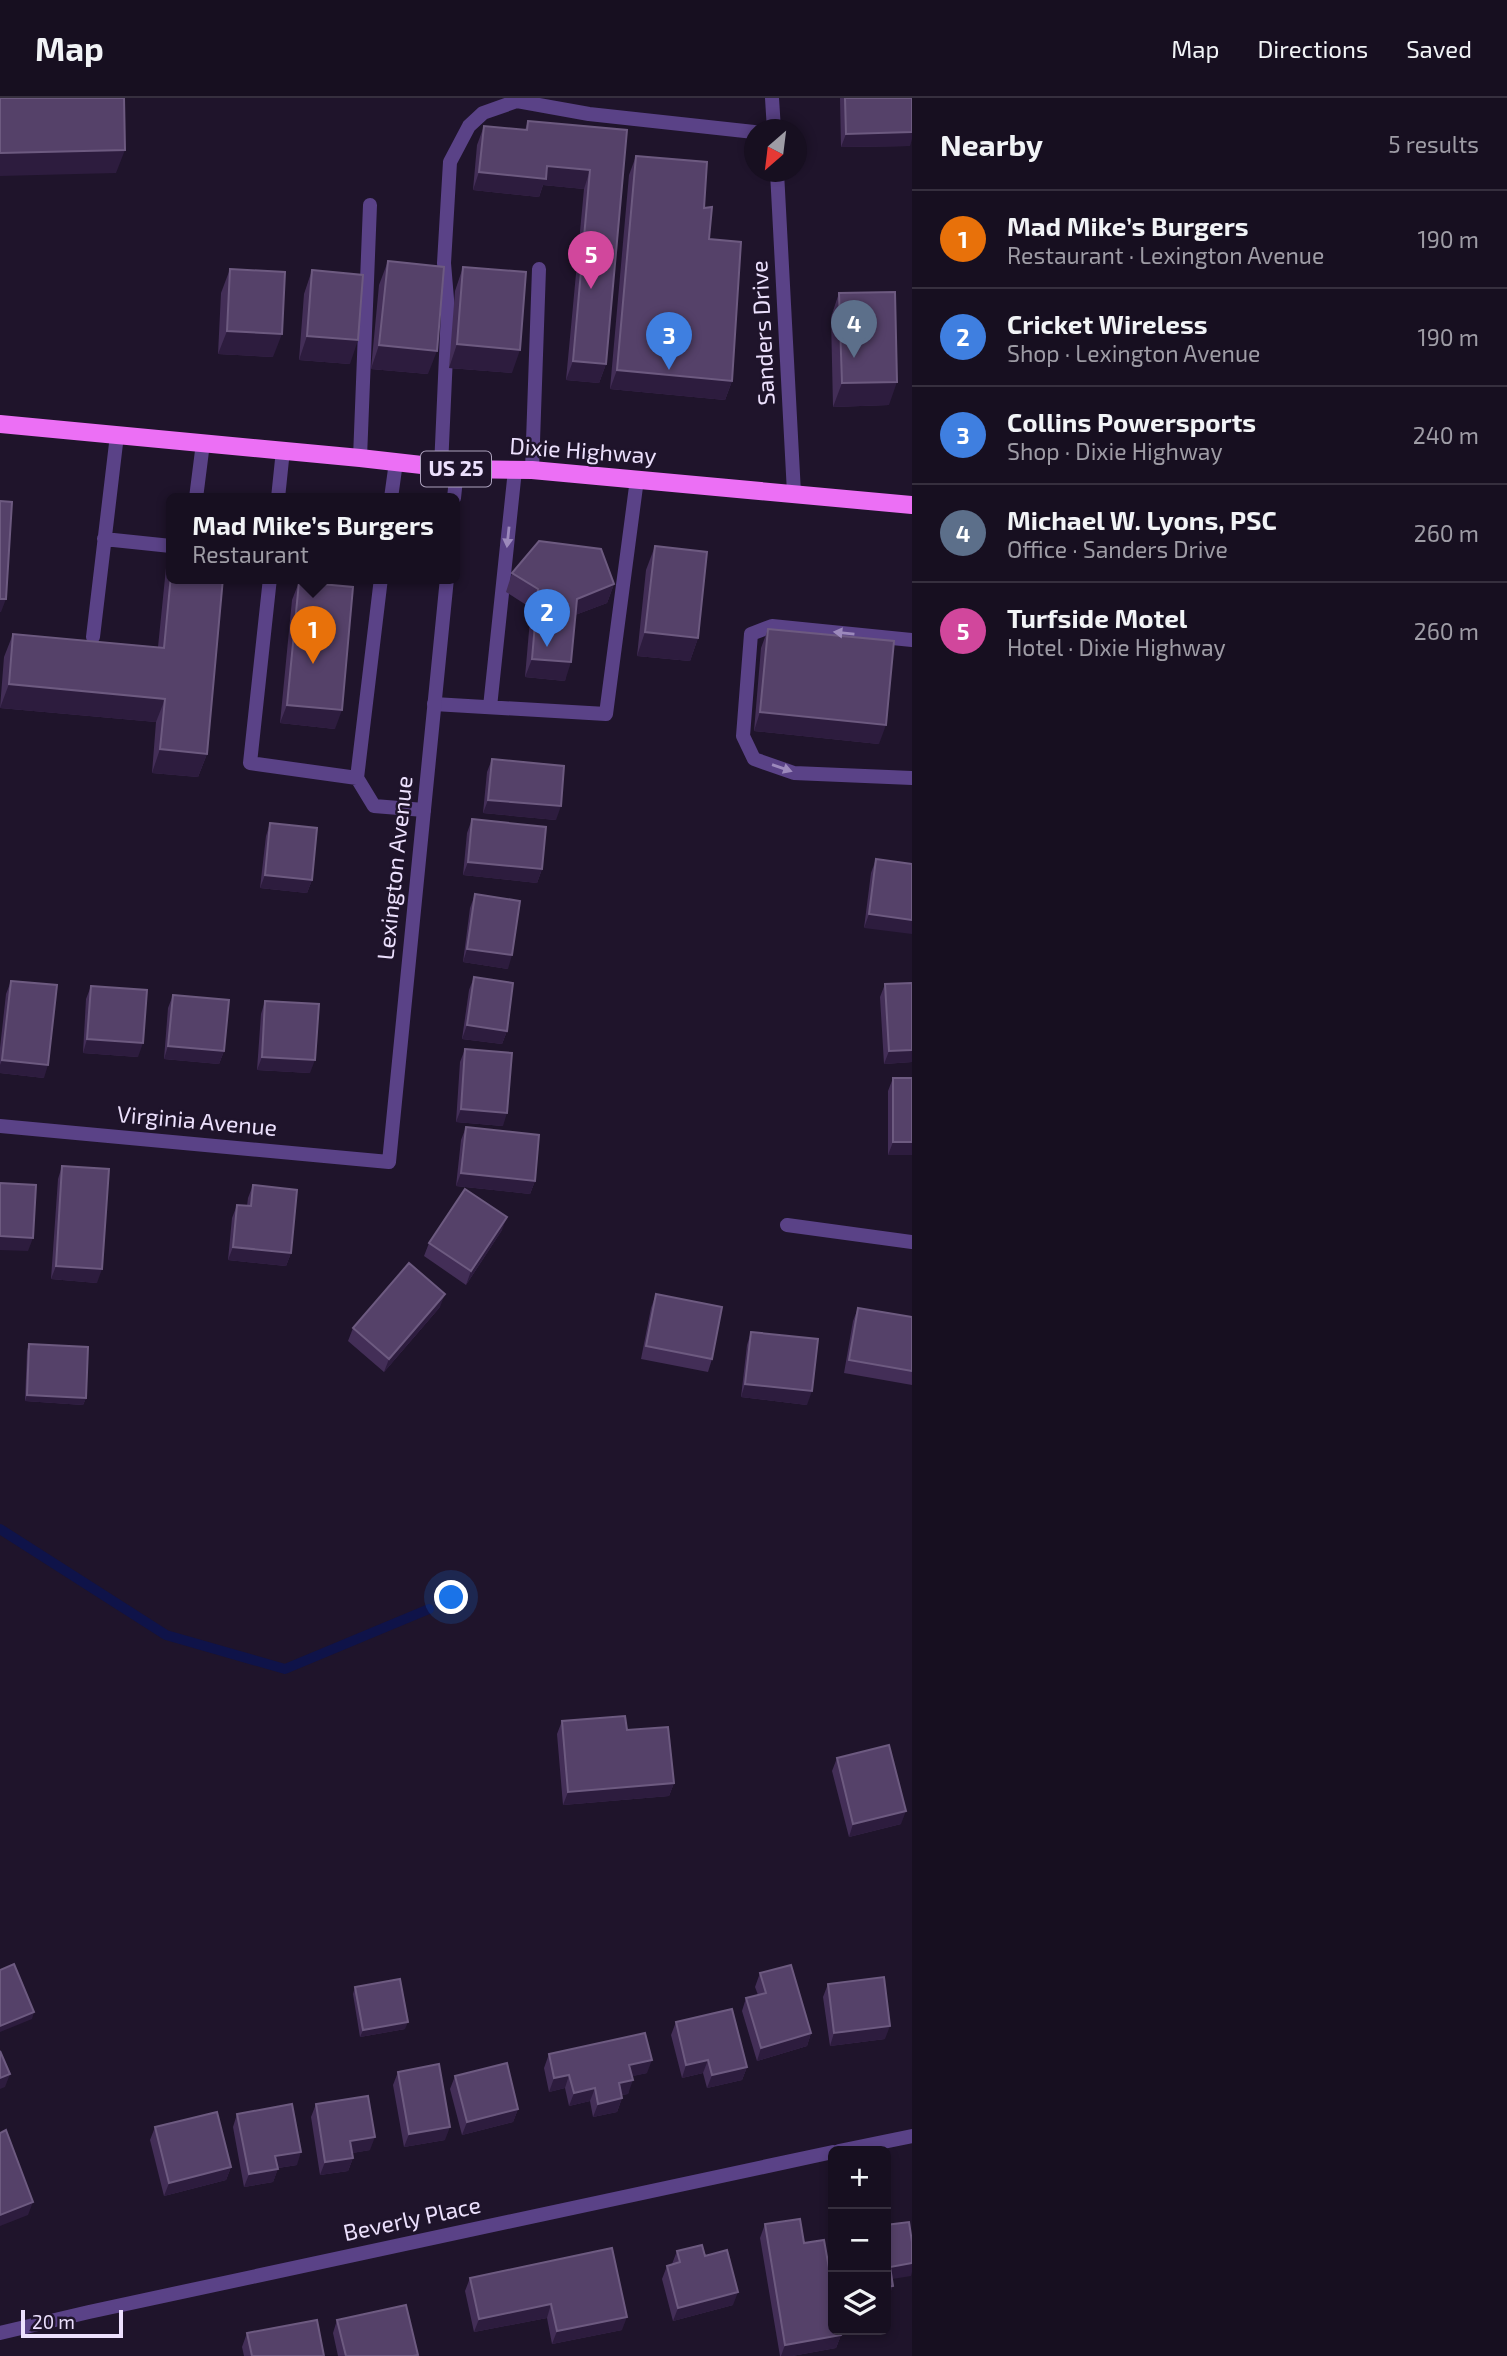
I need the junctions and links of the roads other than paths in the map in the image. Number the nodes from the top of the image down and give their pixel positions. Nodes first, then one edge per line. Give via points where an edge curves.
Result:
1 (772, 98) edge
2 (773, 119) edge
3 (744, 131) edge
4 (777, 182) edge
5 (370, 205) dead end
6 (539, 269) dead end
7 (0, 424) edge
8 (117, 435) junction
9 (203, 443) junction
10 (283, 450) junction
11 (360, 458) junction
12 (396, 462) junction
13 (449, 468) junction
14 (523, 470) junction
15 (637, 479) junction
16 (197, 493) edge
17 (279, 493) edge
18 (392, 493) edge
19 (453, 493) edge
20 (794, 493) junction
21 (912, 505) edge
22 (104, 539) junction
23 (166, 545) edge
24 (269, 584) edge
25 (381, 584) edge
26 (446, 584) edge
27 (93, 637) dead end
28 (912, 640) edge
29 (434, 704) junction
30 (490, 707) junction
31 (357, 778) junction
32 (912, 778) edge
33 (424, 810) junction
34 (0, 1126) edge
35 (389, 1162) joint
36 (787, 1225) dead end
37 (912, 1242) edge
38 (912, 2136) edge
39 (863, 2146) edge
40 (828, 2153) edge
41 (0, 2333) edge

1 - 2 street
3 - 13 street via 517,101 483,113 469,126 450,162 444,263 449,311
4 - 20 street, Sanders Drive
5 - 11 street
6 - 14 street
7 - 8 main road, Dixie Highway / US 25
8 - 9 main road, Dixie Highway / US 25
8 - 22 street
9 - 10 main road, Dixie Highway / US 25
9 - 16 street
10 - 11 main road, Dixie Highway / US 25
10 - 17 street
11 - 12 main road, Dixie Highway / US 25
12 - 13 main road, Dixie Highway / US 25
12 - 18 street
13 - 14 main road, Dixie Highway / US 25
13 - 19 street
14 - 15 main road, Dixie Highway / US 25
14 -> 30 street
15 - 20 main road, Dixie Highway / US 25
15 - 30 street via 607,714
20 - 21 main road, Dixie Highway / US 25
22 - 23 street
22 - 27 street
24 - 31 street via 250,763
25 - 31 street
26 - 29 street, Lexington Avenue
28 -> 32 street via 772,626 751,634 743,736 754,759 794,773
29 - 30 street
29 - 33 street, Lexington Avenue
31 - 33 street via 374,806
33 - 35 street, Lexington Avenue
34 - 35 street, Virginia Avenue
36 - 37 street
38 - 39 street
40 - 41 street, Beverly Place

